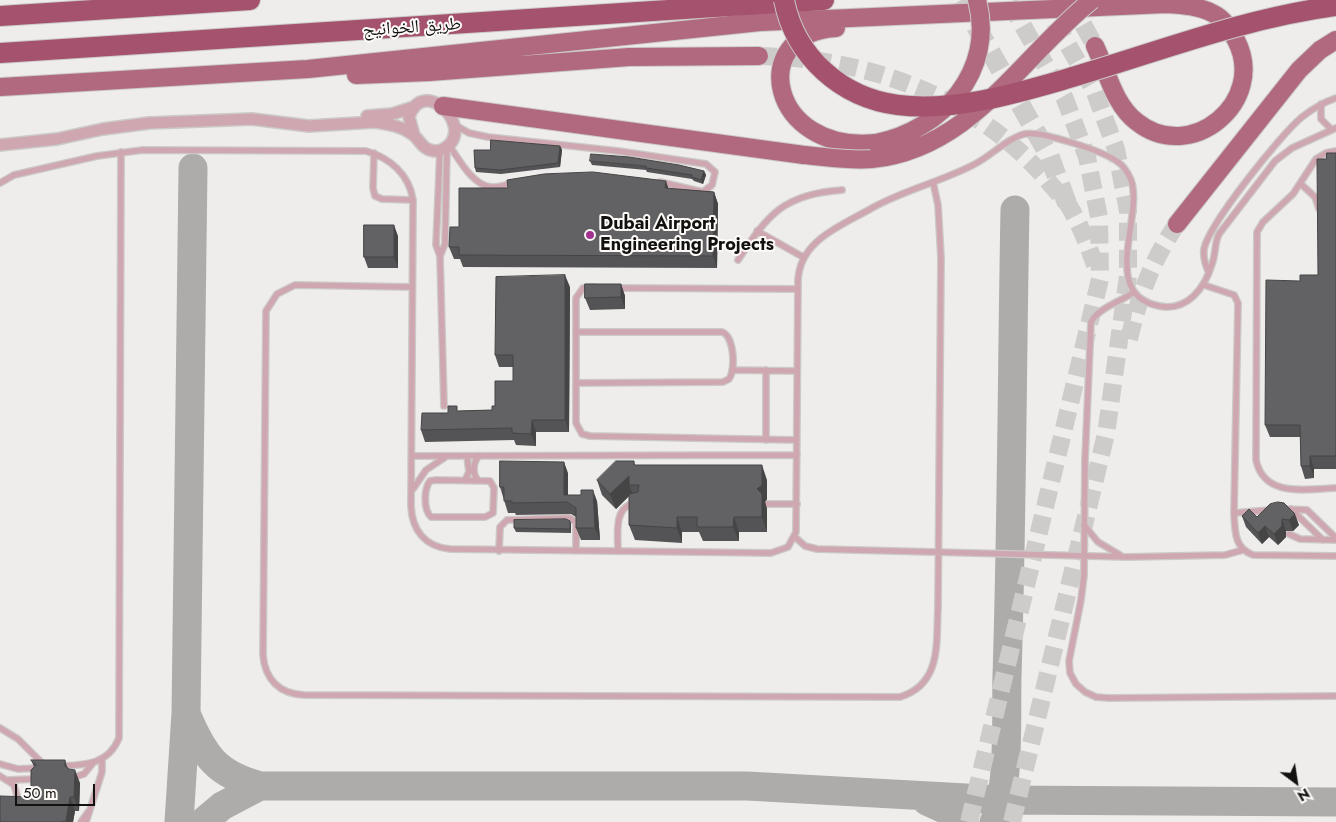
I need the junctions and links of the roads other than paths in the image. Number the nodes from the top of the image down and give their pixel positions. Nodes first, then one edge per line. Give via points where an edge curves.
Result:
1 (246, 0) edge
2 (250, 0) edge
3 (784, 0) edge
4 (824, 0) edge
5 (977, 0) edge
6 (1092, 0) edge
7 (1336, 6) edge
8 (0, 16) edge
9 (879, 18) junction
10 (1336, 40) edge
11 (1095, 46) tunnel mouth
12 (0, 53) edge
13 (759, 56) tunnel mouth
14 (308, 69) junction
15 (0, 87) edge
16 (1336, 98) edge
17 (1321, 104) junction
18 (443, 106) junction
19 (414, 107) junction
20 (454, 124) junction
21 (1334, 129) edge
22 (414, 135) junction
23 (0, 138) edge
24 (0, 145) edge
25 (445, 147) junction
26 (122, 152) junction
27 (1336, 152) edge
28 (374, 153) junction
29 (651, 180) edge
30 (521, 182) edge
31 (933, 182) junction
32 (0, 183) edge
33 (1301, 184) junction
34 (842, 190) dead end
35 (412, 200) junction
36 (1319, 220) edge
37 (1177, 224) tunnel mouth
38 (757, 231) junction
39 (803, 256) junction
40 (738, 260) dead end
41 (1208, 271) junction
42 (1204, 285) junction
43 (412, 287) junction
44 (597, 288) edge
45 (606, 288) edge
46 (798, 289) junction
47 (1134, 292) junction
48 (576, 332) junction
49 (732, 370) junction
50 (766, 370) junction
51 (797, 371) junction
52 (576, 383) junction
53 (444, 406) dead end
54 (766, 440) junction
55 (797, 440) junction
56 (797, 455) junction
57 (412, 456) junction
58 (448, 456) junction
59 (467, 456) junction
60 (479, 456) junction
61 (465, 480) junction
62 (478, 480) junction
63 (1336, 488) edge
64 (412, 491) junction
65 (641, 503) edge
66 (767, 504) dead end
67 (797, 504) junction
68 (1292, 509) junction
69 (1264, 511) junction
70 (1234, 513) junction
71 (1271, 518) edge
72 (1084, 524) junction
73 (1289, 534) dead end
74 (795, 537) junction
75 (1336, 539) edge
76 (1323, 540) junction
77 (1243, 550) junction
78 (499, 551) junction
79 (576, 551) junction
80 (618, 551) junction
81 (940, 551) junction
82 (1085, 556) junction
83 (1336, 556) edge
84 (1127, 557) junction
85 (1336, 696) edge
86 (0, 728) edge
87 (102, 760) junction
88 (0, 764) edge
89 (93, 764) junction
90 (46, 767) junction
91 (0, 776) edge
92 (74, 777) edge
93 (36, 779) edge
94 (9, 780) junction
95 (18, 799) edge
96 (88, 812) junction
97 (81, 822) edge
98 (86, 822) edge

1 - 2 highway
1 - 8 highway
3 - 7 highway, bridge via 796,37 829,76 862,96 912,106 964,102 1024,91 1245,25
4 - 12 highway, طريق الخوانيج
5 - 9 main road, bridge via 980,18 978,49 972,67 960,93 925,126 893,140 862,145 816,135 795,118 783,98 781,74 788,51 806,36 828,29 865,26
6 - 18 main road, bridge via 974,115 940,138 884,157 856,159 804,155
9 - 11 main road via 1183,5 1214,14 1226,23 1240,48 1245,74 1227,114 1208,128 1179,136 1164,135 1136,122 1126,111
9 - 14 main road via 760,22
10 - 37 main road via 1299,70
13 - 14 main road via 629,57 385,74 342,74
14 - 15 main road
16 - 17 lane
17 - 21 lane via 1321,120
17 - 41 lane via 1284,135 1216,223 1204,248
18 - 19 street via 428,100
18 - 20 street
19 - 22 street via 409,122
19 - 23 street via 392,114 311,120 254,112 148,117 56,134
20 - 25 street via 454,135
20 - 29 lane via 478,135 706,164 714,172 712,185 703,192
21 - 41 lane via 1292,148 1267,169 1219,234
22 - 24 street via 375,122 300,126 240,119 126,125 57,139
22 - 25 street via 424,148
25 - 30 lane via 483,185 493,187
25 - 53 lane via 436,245 440,256
26 - 28 lane via 179,149
26 - 32 lane via 14,175
26 - 87 lane via 120,729 116,747
27 - 33 lane via 1316,159
28 - 35 lane via 401,172
28 - 35 lane via 375,196
31 - 39 lane via 882,202 820,239
31 - 47 lane via 974,165 1014,139 1030,133 1043,134 1112,158 1126,171 1133,189 1126,267
31 - 81 lane via 938,205 941,258
33 - 36 lane via 1315,197
33 - 63 lane via 1263,222 1256,238 1256,460 1263,477 1278,488
34 - 38 lane via 822,191 785,204
35 - 43 lane
38 - 39 lane
38 - 40 lane
39 - 46 lane via 798,272
41 - 42 lane
42 - 47 lane via 1190,299 1170,307 1150,304
42 - 70 lane via 1234,296 1238,303
43 - 57 lane
43 - 81 lane via 295,285 277,294 266,311 263,655 268,676 283,691 313,695 910,694 926,682 934,664
44 - 48 lane via 583,288 577,294
45 - 46 lane
46 - 51 lane
47 - 72 lane via 1099,311 1091,322
48 - 49 lane via 722,332 731,341
48 - 52 lane
49 - 50 lane
49 - 52 lane via 729,379 723,382
50 - 51 lane
50 - 54 lane
51 - 55 lane
52 - 54 lane via 576,423 586,436
54 - 55 lane
55 - 56 lane
56 - 60 lane
56 - 67 lane
57 - 58 lane
57 - 64 lane
58 - 59 lane
58 - 64 lane via 426,470
59 - 60 lane
59 - 61 lane via 469,472
60 - 62 lane via 474,472
61 - 62 lane
61 - 62 lane via 430,481 426,488 429,515 436,518 490,515 494,507 493,485 487,480
64 - 78 lane via 413,520 426,541 444,549
65 - 80 lane via 628,506 621,512
66 - 67 lane
67 - 74 lane
68 - 69 lane
68 - 75 lane via 1311,512
68 - 76 lane
69 - 70 lane
69 - 71 lane
70 - 77 lane via 1235,536
72 - 82 lane
72 - 84 lane via 1102,546
73 - 76 lane
74 - 80 lane via 783,550 771,553
74 - 81 lane via 804,546 817,549
75 - 76 lane
77 - 83 lane via 1259,556
77 - 84 lane via 1224,555
78 - 79 lane
78 - 79 lane via 500,527 507,520 569,518 576,522
79 - 80 lane
81 - 82 lane
82 - 84 lane
82 - 85 lane via 1081,600 1069,661 1070,673 1085,692 1109,698
86 - 90 lane via 33,752
87 - 89 lane
87 - 96 lane via 102,772
88 - 90 lane via 18,768
89 - 90 lane
89 - 92 lane via 84,774
91 - 94 lane
93 - 94 lane
94 - 95 lane
96 - 97 lane
96 - 98 lane

